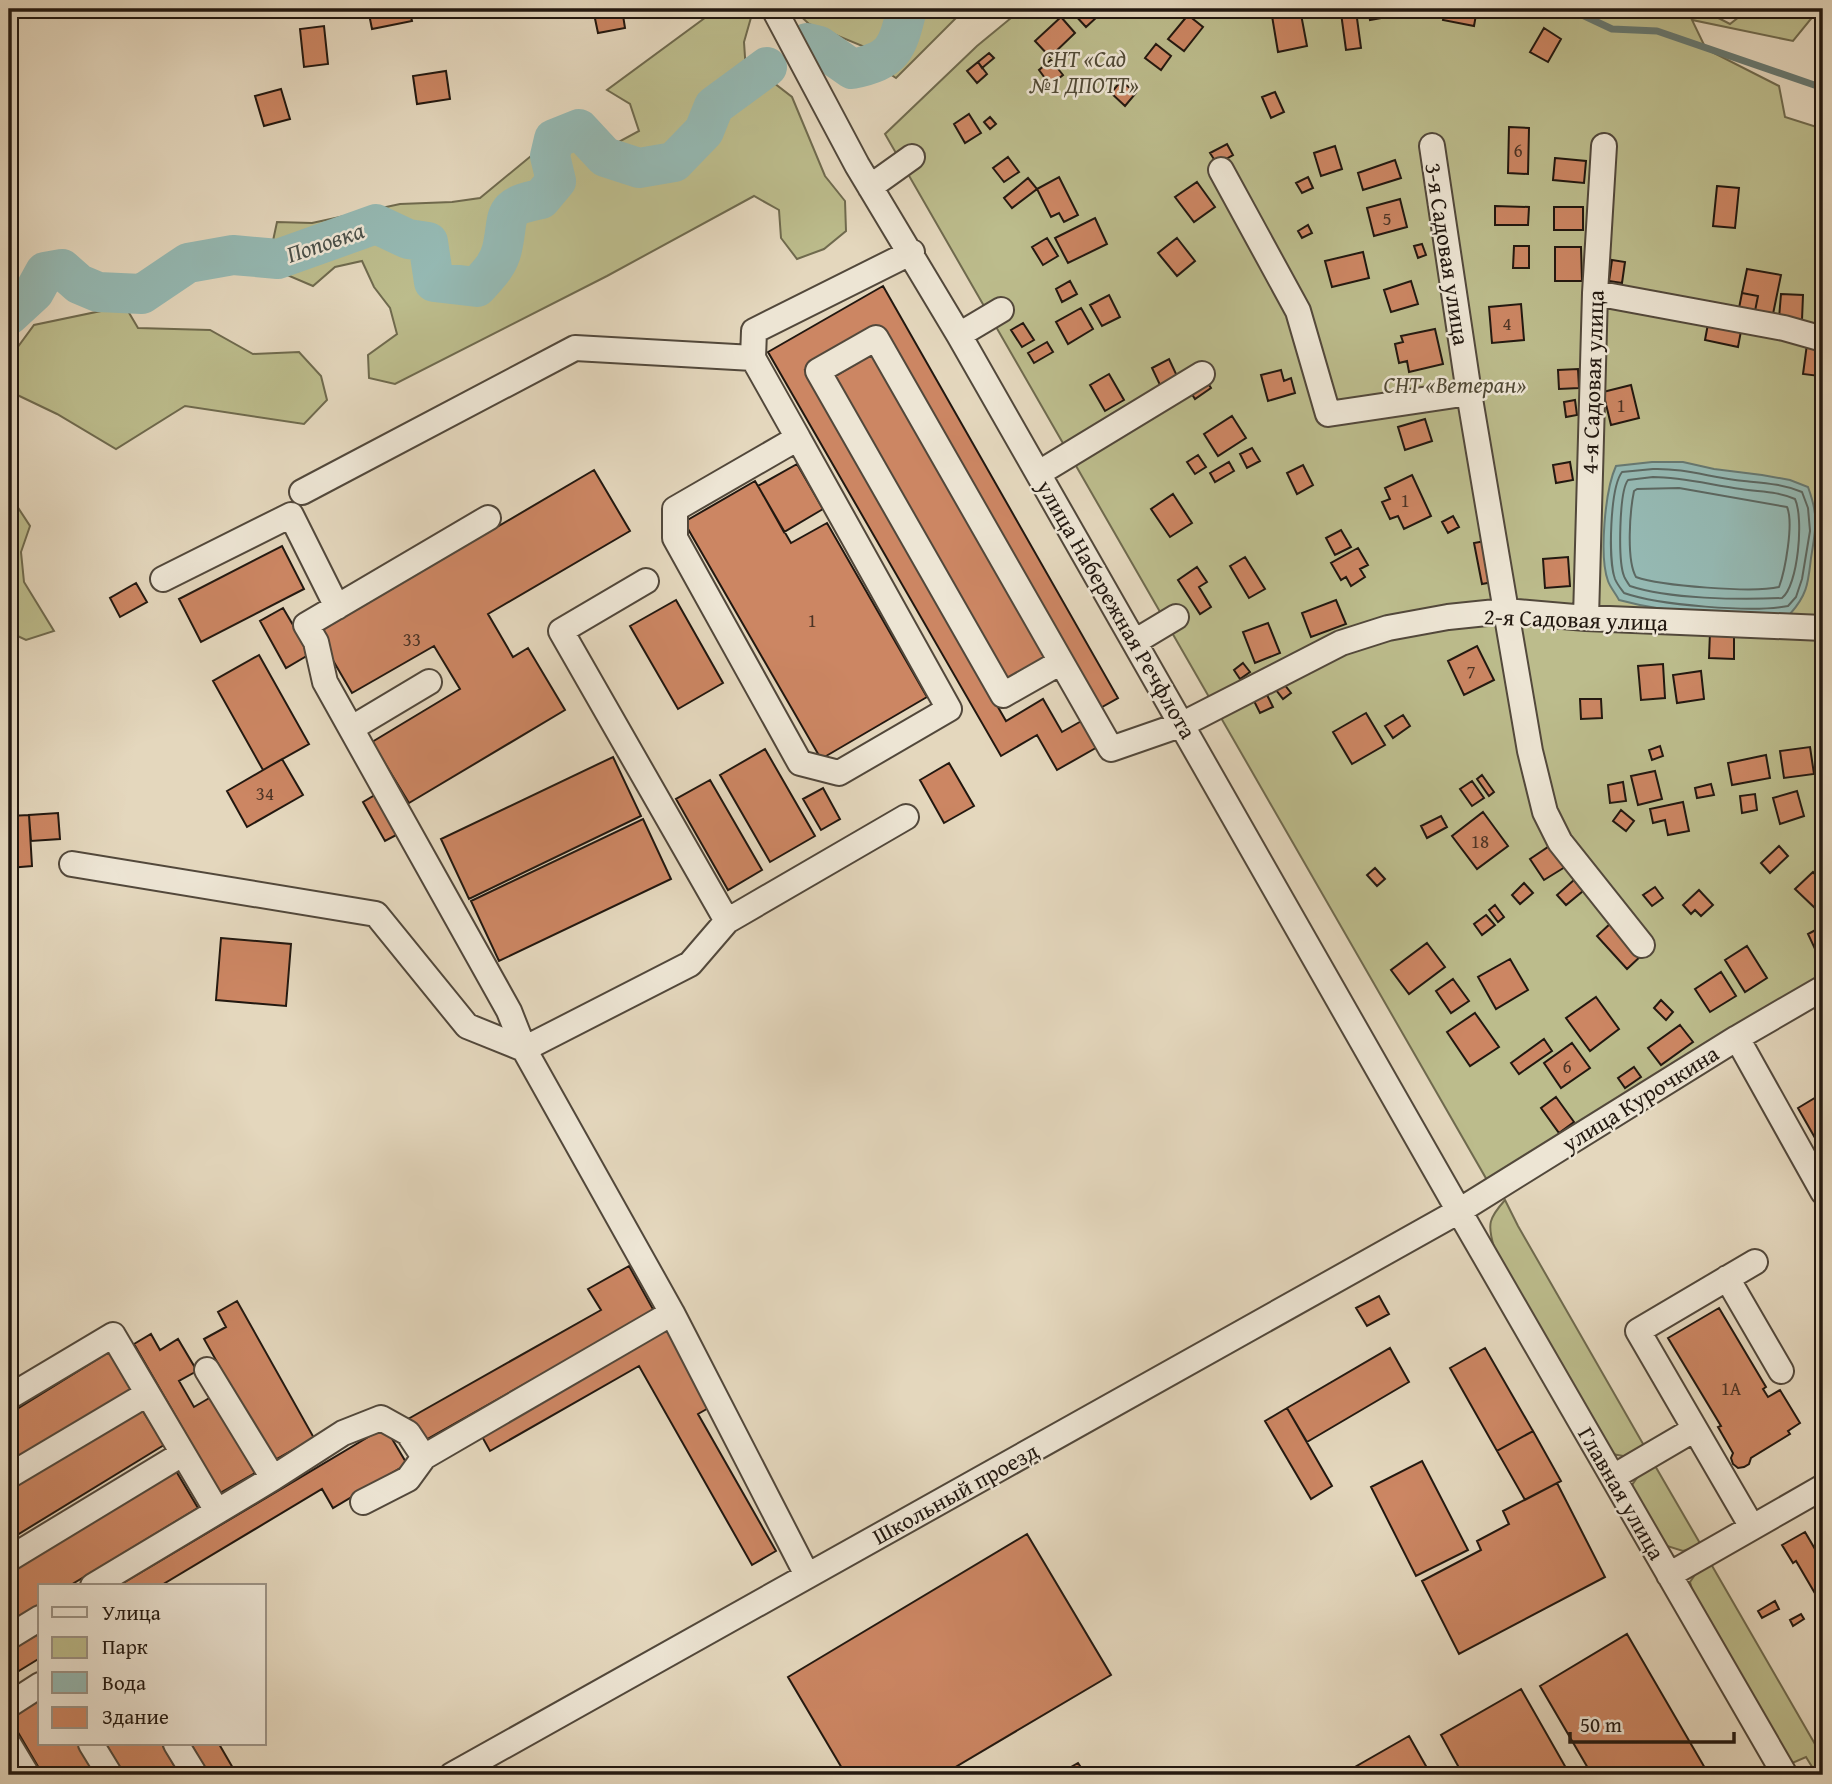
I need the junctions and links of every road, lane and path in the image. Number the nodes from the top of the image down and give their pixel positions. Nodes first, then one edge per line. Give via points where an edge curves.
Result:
1 (774, 9) edge
2 (1432, 146) dead end
3 (1604, 146) dead end
4 (912, 158) dead end
5 (1221, 170) dead end
6 (870, 187) junction
7 (912, 252) junction
8 (1595, 293) junction
9 (1001, 310) dead end
10 (959, 335) junction
11 (1823, 339) edge
12 (753, 358) junction
13 (1202, 374) dead end
14 (1469, 393) junction
15 (798, 438) junction
16 (1039, 473) junction
17 (302, 492) dead end
18 (488, 518) dead end
19 (163, 579) dead end
20 (646, 581) dead end
21 (337, 607) junction
22 (1506, 611) junction
23 (1176, 617) dead end
24 (1586, 618) junction
25 (1823, 628) edge
26 (1136, 641) junction
27 (1061, 662) junction
28 (429, 681) dead end
29 (1183, 724) junction
30 (352, 728) junction
31 (906, 817) dead end
32 (72, 864) dead end
33 (727, 921) junction
34 (1642, 945) dead end
35 (1823, 988) edge
36 (1737, 1038) junction
37 (524, 1049) junction
38 (1823, 1192) edge
39 (1459, 1211) junction
40 (1755, 1262) dead end
41 (1727, 1278) junction
42 (672, 1312) junction
43 (207, 1370) dead end
44 (1781, 1371) dead end
45 (147, 1394) junction
46 (9, 1397) edge
47 (1695, 1429) junction
48 (182, 1454) junction
49 (424, 1457) junction
50 (9, 1476) edge
51 (1613, 1477) junction
52 (273, 1478) junction
53 (1823, 1487) edge
54 (363, 1502) dead end
55 (217, 1511) junction
56 (1752, 1527) junction
57 (9, 1559) edge
58 (1669, 1575) junction
59 (807, 1576) junction
60 (96, 1584) edge
61 (38, 1619) edge
62 (9, 1637) edge
63 (38, 1686) edge
64 (9, 1705) edge
65 (9, 1745) edge
66 (92, 1746) edge
67 (177, 1746) edge
68 (27, 1775) edge
69 (110, 1775) edge
70 (195, 1775) edge
71 (453, 1775) edge
72 (1785, 1775) edge

1 - 6 street, улица Набережная Речфлота
2 - 14 street, 3-я Садовая улица
3 - 8 street, 4-я Садовая улица
4 - 6 street
5 - 14 street via 1298,311 1328,414
6 - 7 street, улица Набережная Речфлота
7 - 10 street, улица Набережная Речфлота
7 - 12 street via 754,331
8 - 11 street
8 - 24 street, 4-я Садовая улица
9 - 10 street
10 - 16 street, улица Набережная Речфлота
12 - 15 street
12 - 17 street via 575,348
13 - 16 street
14 - 22 street, 3-я Садовая улица
15 - 15 street via 949,709 839,773 800,763 675,538 675,509
16 - 26 street, улица Набережная Речфлота
18 - 21 street
19 - 21 street via 290,515
20 - 33 street via 561,631
21 - 30 street via 306,625 316,642 325,682
22 - 24 street, 2-я Садовая улица
22 - 29 street, 2-я Садовая улица via 1388,628 1341,643
22 - 34 street, 3-я Садовая улица via 1545,812 1560,842
23 - 26 street
24 - 25 street, 2-я Садовая улица
26 - 29 street, улица Набережная Речфлота
27 - 27 street via 1003,695 818,371 876,338
27 - 29 street, 2-я Садовая улица via 1111,749
28 - 30 street
29 - 39 street, улица Набережная Речфлота
30 - 37 street via 509,1011
31 - 33 street
32 - 37 street via 376,914 467,1026
33 - 37 street via 690,964
35 - 36 street, улица Курочкина
36 - 38 street
36 - 39 street, улица Курочкина
37 - 42 street
39 - 51 street, Главная улица
39 - 59 street, Школьный проезд
40 - 41 street
41 - 44 street
41 - 47 street via 1637,1331
42 - 49 street
42 - 59 street
43 - 52 street
45 - 46 street via 113,1335
45 - 48 street
45 - 50 street
47 - 51 street
47 - 56 street
48 - 55 street
48 - 57 street
49 - 52 street via 408,1433 382,1418 343,1433
49 - 54 street via 408,1479
51 - 58 street, Главная улица
52 - 55 street
53 - 56 street
55 - 60 street
56 - 58 street
58 - 72 street, Главная улица
59 - 71 street, Школьный проезд
61 - 62 street
63 - 64 street
65 - 68 street
66 - 69 street
67 - 70 street

